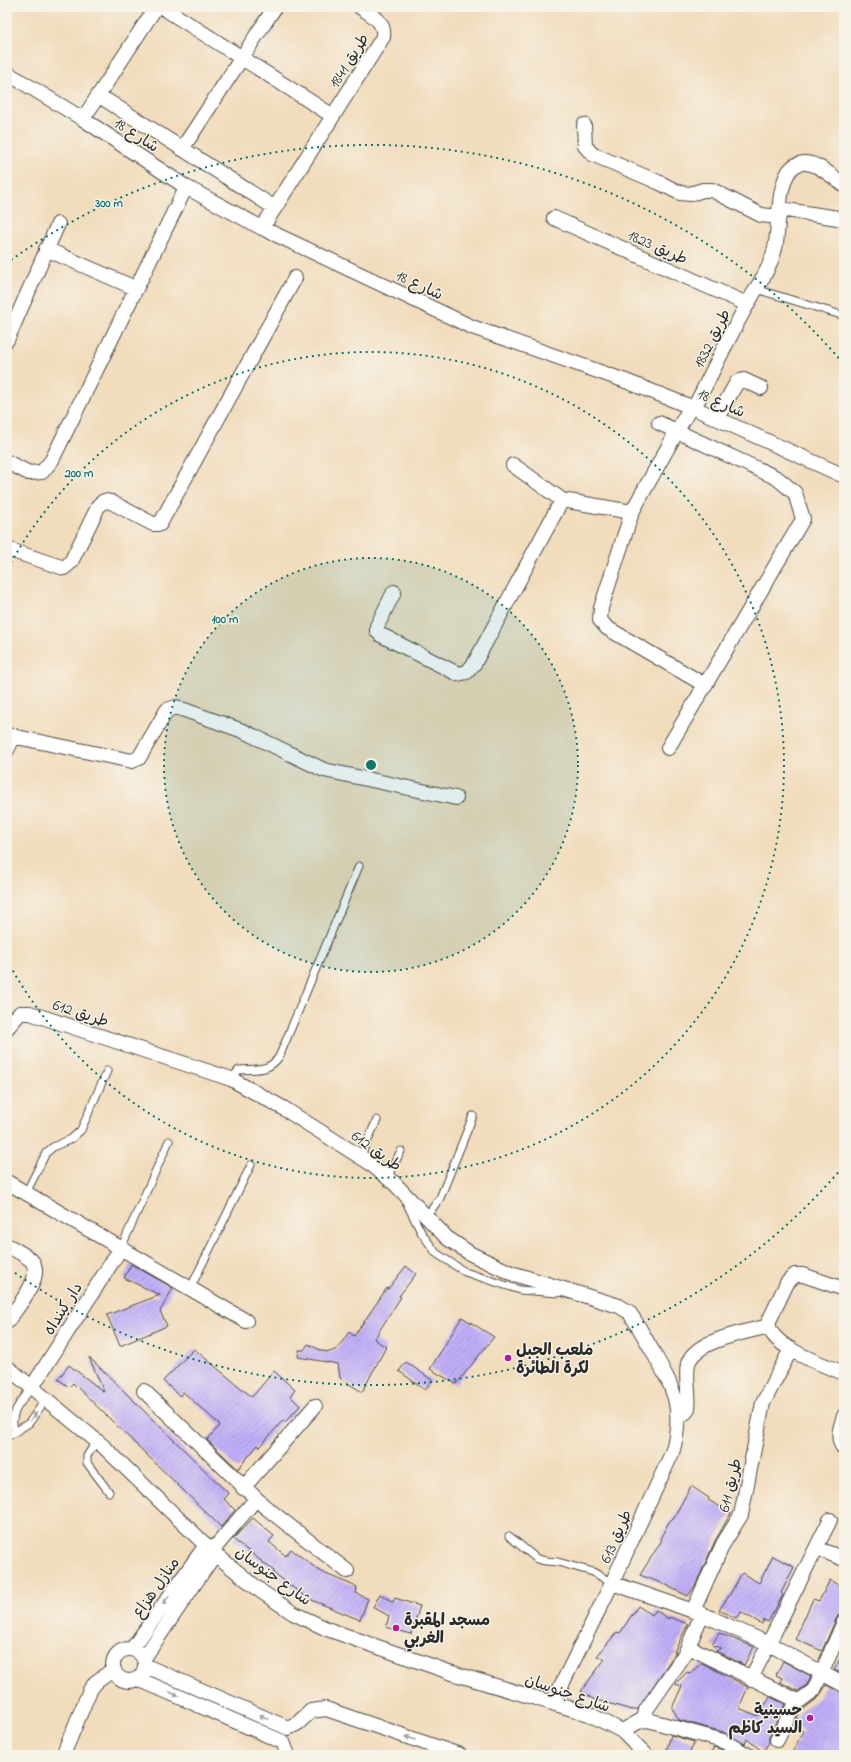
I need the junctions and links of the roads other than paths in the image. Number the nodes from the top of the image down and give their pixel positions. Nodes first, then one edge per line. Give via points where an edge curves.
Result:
1 (156, 7) edge
2 (162, 7) edge
3 (275, 7) edge
4 (360, 7) edge
5 (241, 58) junction
6 (8, 76) edge
7 (98, 95) junction
8 (333, 116) junction
9 (83, 119) junction
10 (584, 125) dead end
11 (182, 148) junction
12 (844, 185) edge
13 (186, 187) junction
14 (275, 208) junction
15 (779, 213) junction
16 (554, 218) dead end
17 (844, 219) edge
18 (58, 224) dead end
19 (262, 228) junction
20 (46, 249) junction
21 (295, 278) dead end
22 (135, 288) junction
23 (756, 289) junction
24 (747, 304) junction
25 (838, 314) dead end
26 (7, 340) edge
27 (761, 388) dead end
28 (692, 407) junction
29 (717, 418) junction
30 (659, 423) dead end
31 (677, 431) junction
32 (7, 462) edge
33 (513, 464) dead end
34 (844, 476) edge
35 (562, 500) junction
36 (632, 512) junction
37 (7, 549) edge
38 (394, 592) dead end
39 (705, 685) junction
40 (10, 735) edge
41 (668, 748) dead end
42 (7, 750) edge
43 (456, 798) dead end
44 (359, 866) dead end
45 (7, 1028) edge
46 (107, 1071) dead end
47 (231, 1079) junction
48 (474, 1116) dead end
49 (377, 1120) dead end
50 (169, 1141) dead end
51 (401, 1151) dead end
52 (360, 1157) junction
53 (251, 1165) dead end
54 (387, 1177) junction
55 (7, 1182) edge
56 (400, 1190) junction
57 (26, 1192) junction
58 (426, 1217) junction
59 (7, 1245) edge
60 (121, 1248) junction
61 (190, 1289) junction
62 (844, 1290) edge
63 (582, 1294) junction
64 (246, 1321) dead end
65 (7, 1322) edge
66 (769, 1326) junction
67 (791, 1349) junction
68 (7, 1367) edge
69 (844, 1373) edge
70 (667, 1377) joint
71 (32, 1387) junction
72 (144, 1391) dead end
73 (46, 1399) junction
74 (315, 1406) dead end
75 (844, 1416) edge
76 (678, 1417) junction
77 (15, 1431) junction
78 (7, 1437) edge
79 (97, 1440) junction
80 (844, 1449) edge
81 (243, 1488) junction
82 (109, 1492) dead end
83 (256, 1499) junction
84 (830, 1520) dead end
85 (509, 1536) dead end
86 (816, 1548) junction
87 (211, 1550) junction
88 (844, 1559) edge
89 (346, 1571) dead end
90 (612, 1583) junction
91 (697, 1612) junction
92 (844, 1622) edge
93 (769, 1644) junction
94 (689, 1647) junction
95 (132, 1649) junction
96 (145, 1662) junction
97 (114, 1669) junction
98 (822, 1675) junction
99 (138, 1678) junction
100 (752, 1679) junction
101 (844, 1686) edge
102 (798, 1701) junction
103 (553, 1702) junction
104 (644, 1720) junction
105 (288, 1728) junction
106 (622, 1731) junction
107 (777, 1740) dead end
108 (283, 1742) junction
109 (63, 1755) edge
110 (288, 1755) edge
111 (460, 1755) edge
112 (646, 1755) edge
113 (748, 1755) edge

1 - 7 street
2 - 5 street
3 - 5 street
4 - 8 street, طريق 1841 via 379,21 383,37
5 - 8 street
5 - 11 street
6 - 9 street, شارع 18
7 - 9 street
7 - 11 street
8 - 14 street, طريق 1841
9 - 13 street, شارع 18
10 - 15 street via 585,146 592,154 680,193 712,190 761,215
11 - 14 street
12 - 15 street, طريق 1832 via 810,163 797,165 787,174
13 - 19 street, شارع 18
13 - 22 street
14 - 19 street, طريق 1841
15 - 17 street
15 - 23 street, طريق 1832 via 773,257
16 - 24 street, طريق 1823
18 - 20 street
19 - 28 street, شارع 18 via 472,327
20 - 22 street
20 - 26 street
21 - 37 street via 160,524 153,524 111,502 104,501 99,504 71,562 64,568
22 - 32 street via 52,460 42,472 29,473
23 - 24 street, طريق 1832
23 - 25 lane
24 - 28 street, طريق 1832
27 - 29 street via 744,380 737,382
28 - 29 street, شارع 18
28 - 31 street, طريق 1832
29 - 34 street, شارع 18
30 - 31 street
31 - 36 street, طريق 1832
31 - 39 street via 777,478 795,493 804,519
33 - 35 street
35 - 36 street
35 - 38 street via 474,664 467,672 458,674 377,631
36 - 39 street, طريق 1832 via 601,608 600,620 607,628
39 - 41 street
40 - 42 street
40 - 43 street via 132,761 139,758 168,710 176,707 243,731 324,770
44 - 47 lane via 279,1057 273,1065 261,1069 239,1070
45 - 47 street, طريق 612 via 20,1013 30,1013
46 - 57 lane via 81,1130 72,1139 46,1153
47 - 52 street, طريق 612 via 283,1108
48 - 58 lane via 440,1198
49 - 52 lane
50 - 60 lane
51 - 54 lane
52 - 54 street, طريق 612
53 - 61 lane
54 - 56 street, طريق 612
55 - 57 street
56 - 58 street, طريق 612
56 - 63 lane via 421,1232 436,1253 466,1272 520,1290
57 - 60 street
58 - 63 street, طريق 612 via 447,1238 484,1262 511,1273
59 - 65 street via 31,1261 36,1271 34,1282
60 - 61 street
60 - 71 street, دار كينداه
61 - 64 street
62 - 66 street via 802,1275 795,1275 787,1283 770,1316
63 - 70 street, طريق 612 via 619,1306 628,1312
66 - 67 street via 774,1335
66 - 76 street via 716,1341 690,1357 687,1367 688,1408
67 - 69 street
67 - 91 street, طريق 611 via 772,1384 761,1412 743,1509 723,1544
68 - 71 street, شارع جنوسان
70 - 76 street, طريق 613 via 674,1393
71 - 73 street, شارع جنوسان
71 - 77 lane via 13,1414
72 - 81 street
77 -> 73 lane via 29,1423
73 - 79 street, شارع جنوسان
74 - 81 street
75 - 80 street via 839,1435 840,1444
76 - 90 street, طريق 613 via 672,1453
77 - 78 lane
79 - 82 lane via 87,1456 87,1463
79 - 87 street, شارع جنوسان
81 - 83 street
83 - 87 street
83 - 89 street
84 - 86 street
85 - 90 lane via 537,1558 593,1572
86 - 88 street
86 - 93 street
87 -> 95 street, منازل هزاع
87 - 96 street, منازل هزاع
87 - 103 street, شارع جنوسان via 277,1603 327,1629 449,1672
90 - 91 street
90 - 103 street, طريق 613
91 - 93 street
91 - 94 street, طريق 611
92 - 98 street
93 - 98 street
93 - 100 street
94 - 100 street
94 - 104 street, طريق 611 via 646,1710
95 - 96 street via 140,1652
95 - 97 street via 125,1649 117,1654
96 - 99 street via 142,1675
105 -> 96 street
97 - 99 street via 115,1674 123,1680
97 - 109 street via 96,1682 90,1690
98 - 101 street
98 - 102 street via 814,1690
99 -> 108 street
100 - 102 street
102 - 107 street
103 - 106 street, شارع جنوسان via 589,1714
104 - 106 street
104 - 113 street via 652,1720 723,1741
105 - 108 street
111 -> 105 street via 326,1709 311,1711
106 - 112 street, شارع جنوسان
108 - 110 street

